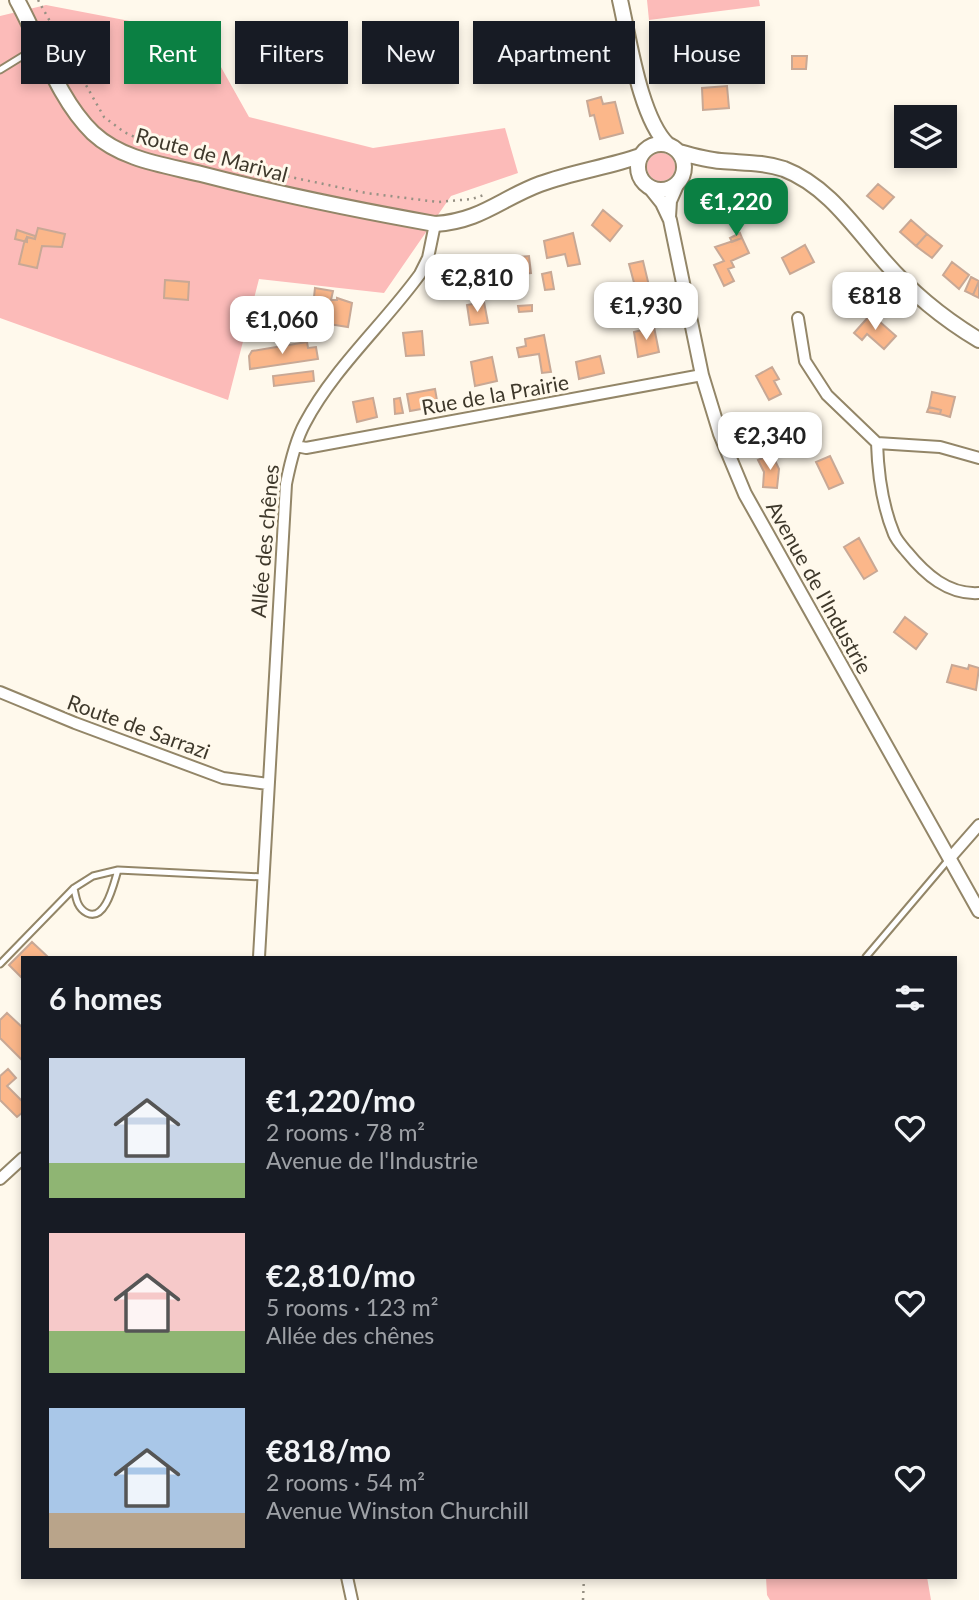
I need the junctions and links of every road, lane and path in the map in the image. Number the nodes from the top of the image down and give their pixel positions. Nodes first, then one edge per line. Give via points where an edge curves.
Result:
1 (17, 0) edge
2 (38, 0) edge
3 (620, 0) edge
4 (28, 21) edge
5 (21, 56) edge
6 (0, 69) edge
7 (60, 84) edge
8 (645, 104) junction
9 (674, 148) junction
10 (642, 153) junction
11 (720, 162) junction
12 (601, 166) junction
13 (679, 181) junction
14 (645, 183) junction
15 (494, 192) dead end
16 (670, 220) junction
17 (435, 224) junction
18 (798, 318) dead end
19 (979, 340) edge
20 (702, 375) junction
21 (877, 443) junction
22 (296, 446) junction
23 (979, 458) edge
24 (979, 593) edge
25 (0, 692) edge
26 (268, 784) junction
27 (979, 825) edge
28 (950, 859) junction
29 (118, 870) junction
30 (263, 877) junction
31 (74, 888) junction
32 (979, 911) edge
33 (259, 956) edge
34 (867, 956) edge
35 (0, 964) edge
36 (21, 1160) edge
37 (0, 1179) edge
38 (347, 1579) edge
39 (583, 1579) edge
40 (352, 1600) edge
41 (583, 1600) edge

1 - 4 main road, Route de Marival
2 - 15 path via 104,117 139,139 215,161 366,193 438,202
3 - 8 main road
5 - 6 lane
7 - 17 main road, Route de Marival via 84,122 108,145 130,155 269,192
8 - 9 main road via 653,126
8 - 10 main road via 647,133
9 - 10 main road via 655,144
9 - 11 main road
9 - 13 main road via 684,164
10 - 12 main road
10 - 14 main road via 638,163
11 - 13 main road
11 - 19 main road via 775,167 816,188 917,294
12 - 14 main road via 621,168
12 - 17 main road via 539,184 482,214
13 - 14 main road via 664,190
13 - 16 street, Avenue de l'Industrie via 670,201
14 - 16 street, Avenue de l'Industrie
16 - 20 street, Avenue de l'Industrie
17 - 22 street, Allée des chênes via 420,274 323,394
18 - 21 street via 804,361 827,395
20 - 22 street, Rue de la Prairie via 306,448
20 - 28 street, Avenue de l'Industrie via 745,494
21 - 23 street via 940,447
21 - 24 street via 882,497 895,537 941,585
22 - 26 street, Allée des chênes via 286,484
25 - 26 street, Route de Sarrazi via 223,778
26 - 30 street, Allée des chênes
27 - 28 street
28 - 32 street, Avenue de l'Industrie
28 - 34 lane
29 - 30 lane
29 - 31 lane via 93,876
29 - 31 lane via 108,900 93,915 77,902
30 - 33 street, Allée des chênes
31 - 35 lane
36 - 37 street
38 - 40 street
39 - 41 path

